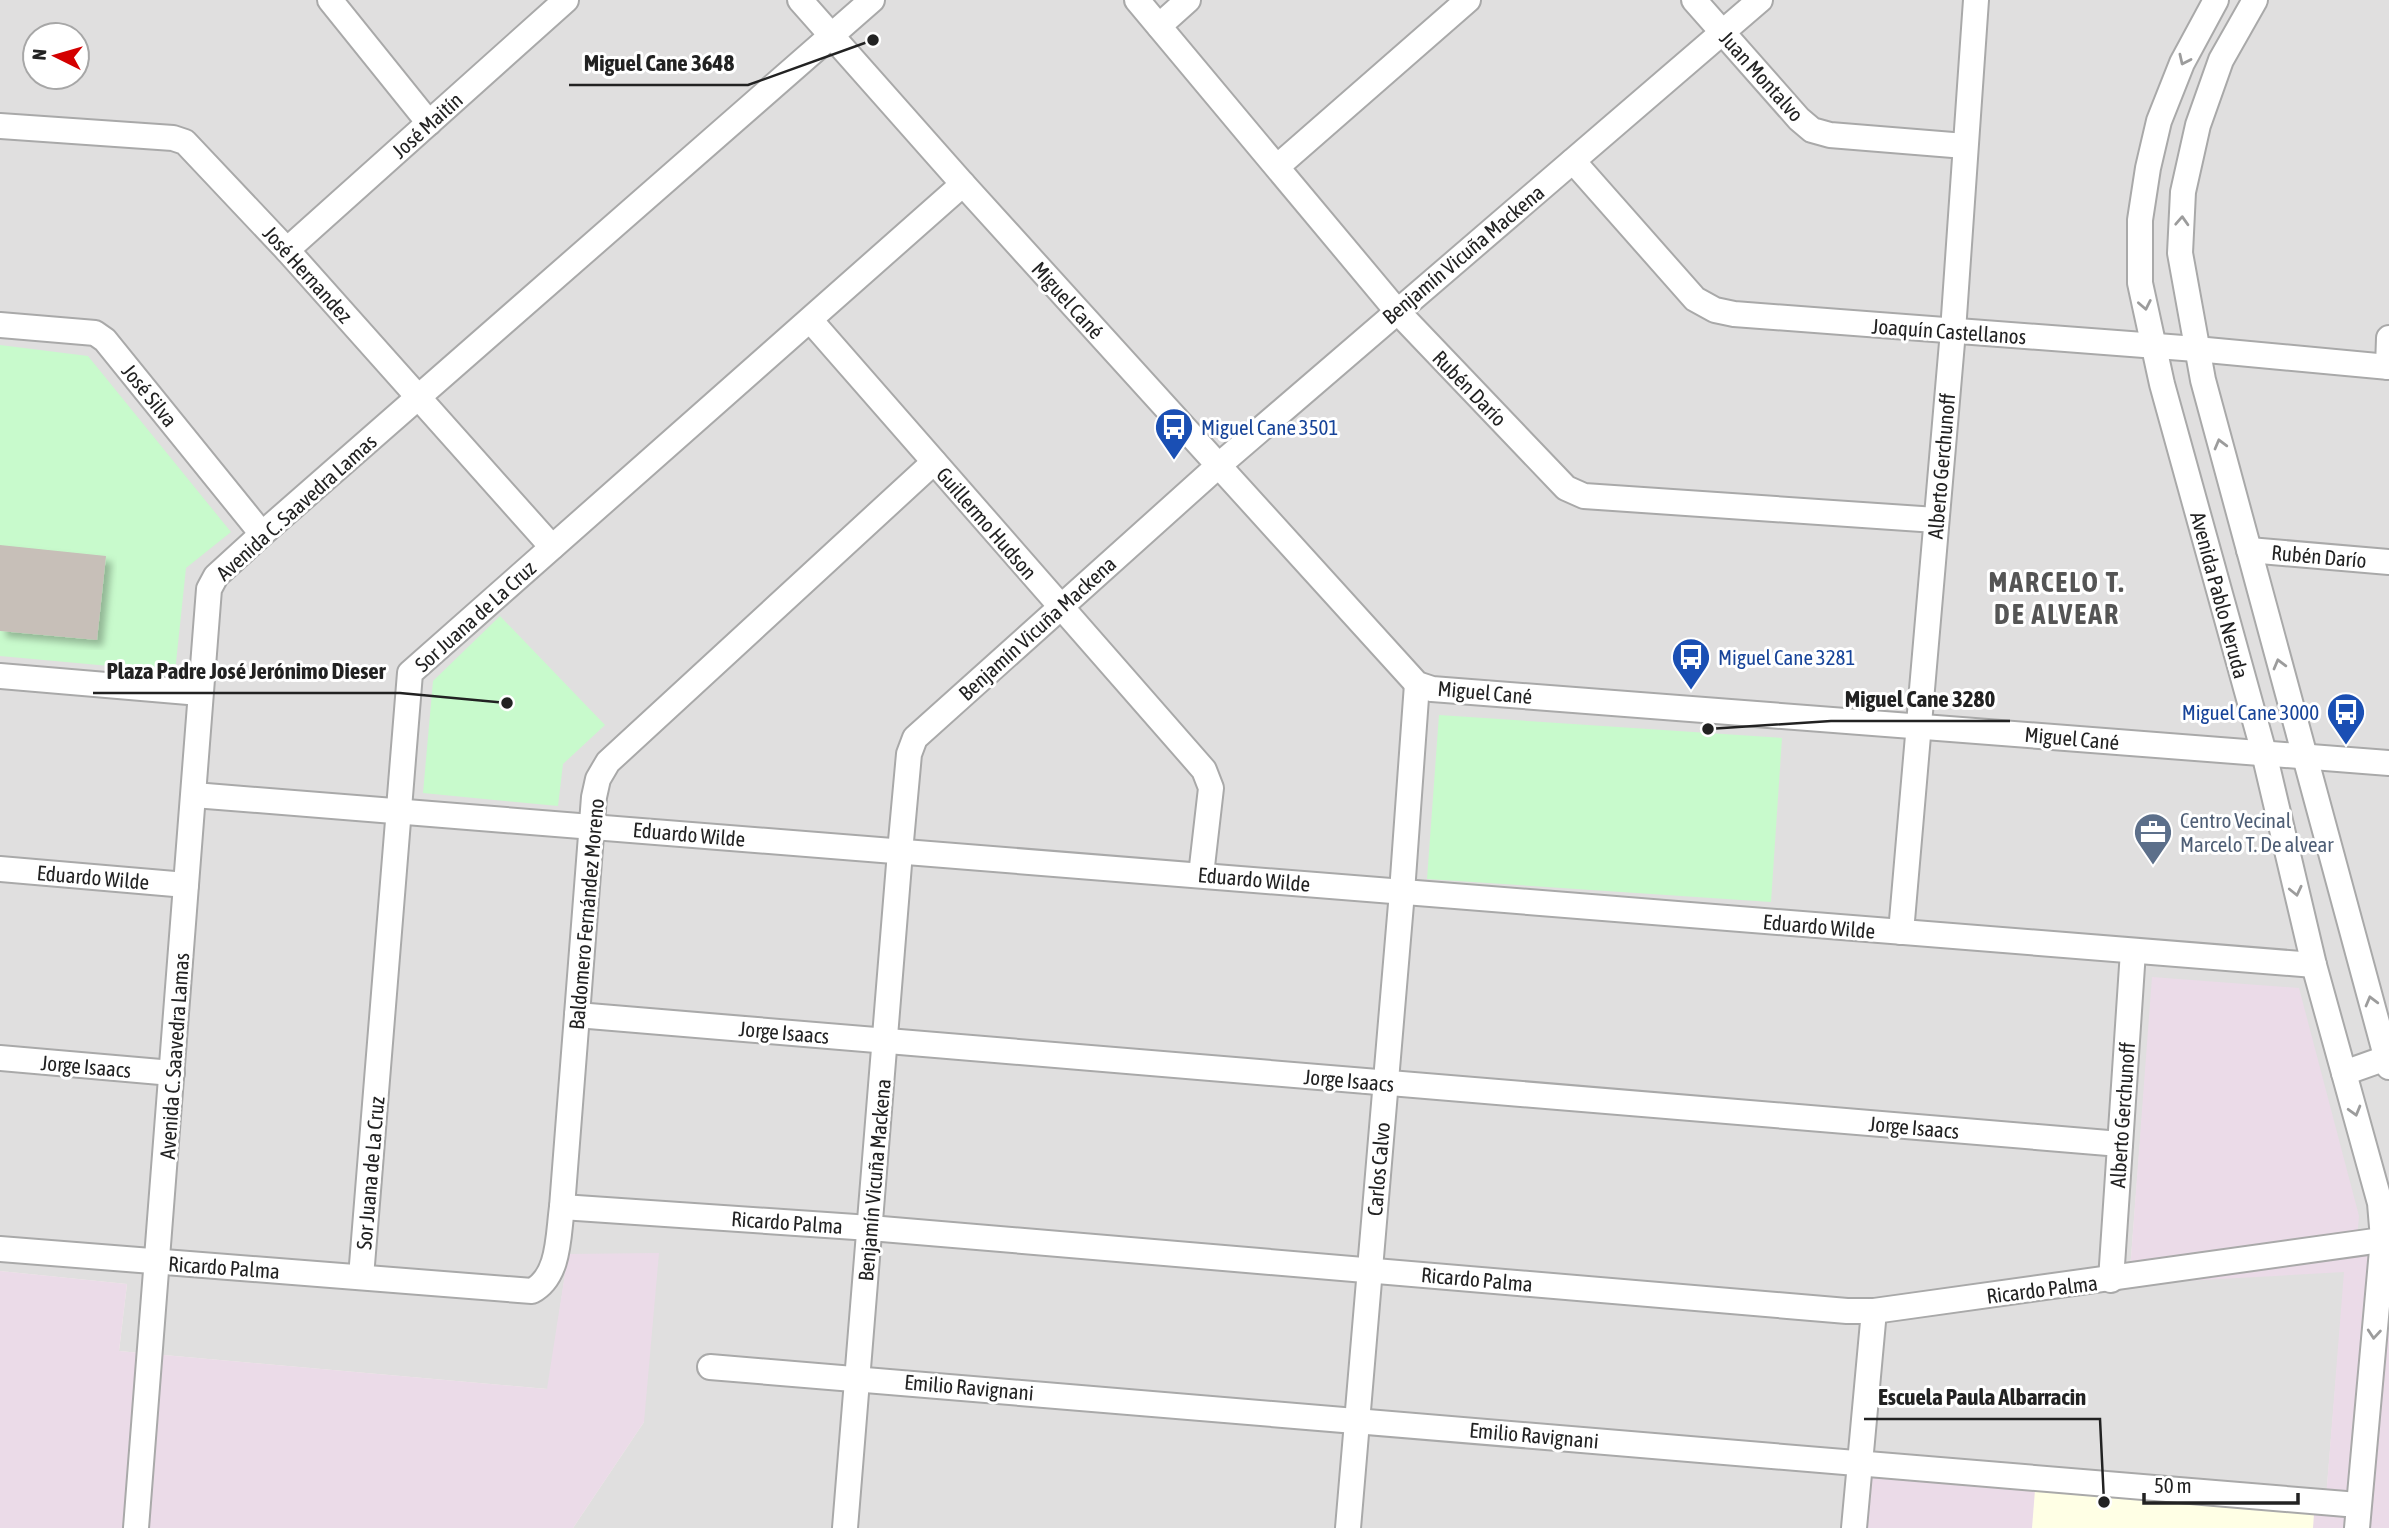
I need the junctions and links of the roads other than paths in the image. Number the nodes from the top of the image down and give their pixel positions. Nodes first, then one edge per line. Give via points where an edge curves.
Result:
1 (330, 0) edge
2 (566, 0) edge
3 (800, 0) edge
4 (872, 0) edge
5 (1137, 0) edge
6 (1188, 0) edge
7 (1468, 0) edge
8 (1693, 0) edge
9 (1760, 0) edge
10 (1976, 0) edge
11 (2216, 0) edge
12 (2255, 0) edge
13 (1159, 26) junction
14 (1723, 33) junction
15 (831, 36) junction
16 (429, 123) junction
17 (0, 126) edge
18 (1965, 146) junction
19 (1573, 161) junction
20 (1278, 166) junction
21 (963, 184) junction
22 (287, 250) junction
23 (1397, 311) junction
24 (811, 321) junction
25 (0, 325) edge
26 (1953, 331) junction
27 (2389, 338) edge
28 (2153, 345) junction
29 (2196, 349) junction
30 (2388, 367) edge
31 (418, 399) junction
32 (934, 462) junction
33 (1218, 466) junction
34 (1936, 520) junction
35 (262, 534) junction
36 (552, 547) junction
37 (2249, 550) junction
38 (2389, 562) edge
39 (1060, 607) junction
40 (0, 676) edge
41 (1417, 684) junction
42 (200, 693) junction
43 (1920, 725) junction
44 (2264, 753) junction
45 (2304, 756) junction
46 (2389, 763) edge
47 (194, 795) junction
48 (400, 810) junction
49 (592, 826) junction
50 (900, 852) junction
51 (0, 869) edge
52 (1201, 875) junction
53 (186, 885) junction
54 (1402, 892) junction
55 (1901, 932) junction
56 (2133, 951) junction
57 (2314, 965) junction
58 (577, 1015) junction
59 (886, 1041) junction
60 (0, 1058) edge
61 (2388, 1060) edge
62 (172, 1073) junction
63 (2344, 1073) junction
64 (1384, 1083) junction
65 (2120, 1144) junction
66 (562, 1207) junction
67 (870, 1228) junction
68 (2386, 1239) edge
69 (0, 1249) edge
70 (159, 1262) junction
71 (1369, 1270) junction
72 (361, 1278) junction
73 (2111, 1280) junction
74 (532, 1291) joint
75 (1874, 1311) junction
76 (710, 1367) dead end
77 (857, 1377) junction
78 (1357, 1420) junction
79 (1860, 1462) junction
80 (2358, 1517) edge
81 (136, 1528) edge
82 (845, 1528) edge
83 (1348, 1528) edge
84 (1854, 1528) edge

1 - 16 street
2 - 16 street, José Maitín
3 - 15 street, Miguel Cané
4 - 15 street, Avenida C. Saavedra Lamas
5 - 13 street, Rubén Darío
6 - 13 street
7 - 20 street
8 - 14 street, Juan Montalvo
9 - 14 street, Benjamín Vicuña Mackena
10 - 18 street, Alberto Gerchunoff
11 -> 28 street, Avenida Pablo Neruda via 2182,63 2159,121 2148,168 2140,220 2140,283
29 -> 12 street, Avenida Pablo Neruda via 2180,253 2183,191 2198,124 2221,60
13 - 20 street, Rubén Darío
14 - 18 street, Juan Montalvo via 1812,130
14 - 19 street, Benjamín Vicuña Mackena
15 - 21 street, Miguel Cané
15 - 31 street, Avenida C. Saavedra Lamas
16 - 22 street, José Maitín
17 - 22 street, José Hernandez via 185,142
18 - 26 street, Alberto Gerchunoff
19 - 23 street, Benjamín Vicuña Mackena
19 - 26 street, Joaquín Castellanos via 1695,299 1715,310
20 - 23 street, Rubén Darío
21 - 24 street, Sor Juana de La Cruz
21 - 33 street, Miguel Cané
22 - 31 street, José Hernandez
23 - 33 street, Benjamín Vicuña Mackena
23 - 34 street, Rubén Darío via 1573,492
24 - 32 street, Guillermo Hudson
24 - 36 street, Sor Juana de La Cruz
25 - 35 street, José Silva via 95,333 105,340
26 - 28 street, Joaquín Castellanos
26 - 34 street, Alberto Gerchunoff
27 - 30 street
28 - 29 street, Joaquín Castellanos
28 - 44 street, Avenida Pablo Neruda
29 - 30 street, Joaquín Castellanos
37 -> 29 street, Avenida Pablo Neruda
31 - 35 street, Avenida C. Saavedra Lamas
31 - 36 street, José Hernandez
32 - 39 street, Guillermo Hudson
32 - 49 street, Baldomero Fernández Moreno via 608,762 598,779
33 - 39 street, Benjamín Vicuña Mackena
33 - 41 street, Miguel Cané
34 - 43 street, Alberto Gerchunoff
35 - 42 street, Avenida C. Saavedra Lamas via 216,576 209,589
36 - 48 street, Sor Juana de La Cruz via 410,673
37 - 38 street, Rubén Darío
45 -> 37 street, Avenida Pablo Neruda
39 - 50 street, Benjamín Vicuña Mackena via 915,738 909,754
39 - 52 street, Guillermo Hudson via 1209,779 1212,788
40 - 42 street
41 - 43 street, Miguel Cané via 1432,689
41 - 54 street, Carlos Calvo
42 - 47 street, Avenida C. Saavedra Lamas
43 - 44 street, Miguel Cané
43 - 55 street, Alberto Gerchunoff
44 - 45 street, Miguel Cané
44 -> 57 street, Avenida Pablo Neruda
45 - 46 street, Miguel Cané
61 -> 45 street, Avenida Pablo Neruda
47 - 48 street, Eduardo Wilde
47 - 53 street, Avenida C. Saavedra Lamas
48 - 49 street, Eduardo Wilde
48 - 72 street, Sor Juana de La Cruz
49 - 50 street, Eduardo Wilde
49 - 58 street, Baldomero Fernández Moreno
50 - 52 street, Eduardo Wilde
50 - 59 street, Benjamín Vicuña Mackena
51 - 53 street, Eduardo Wilde
52 - 54 street, Eduardo Wilde
53 - 62 street, Avenida C. Saavedra Lamas
54 - 55 street, Eduardo Wilde
54 - 64 street, Carlos Calvo
55 - 56 street, Eduardo Wilde
56 - 57 street, Eduardo Wilde
56 - 65 street, Alberto Gerchunoff
57 - 63 street, Avenida Pablo Neruda
58 - 59 street, Jorge Isaacs
58 - 66 street, Baldomero Fernández Moreno
59 - 64 street, Jorge Isaacs
59 - 67 street, Benjamín Vicuña Mackena
60 - 62 street, Jorge Isaacs
61 - 63 street
62 - 70 street, Avenida C. Saavedra Lamas
63 -> 68 street, Avenida Pablo Neruda
64 - 65 street, Jorge Isaacs
64 - 71 street, Carlos Calvo
65 - 73 street, Alberto Gerchunoff
66 - 67 street, Ricardo Palma
66 - 74 street, Baldomero Fernández Moreno via 552,1271 544,1284
67 - 71 street, Ricardo Palma
67 - 77 street, Benjamín Vicuña Mackena
68 - 73 street, Ricardo Palma
68 -> 80 street, Avenida Pablo Neruda
69 - 70 street, Ricardo Palma
70 - 72 street, Ricardo Palma
70 - 81 street, Avenida C. Saavedra Lamas
71 - 75 street, Ricardo Palma
71 - 78 street, Carlos Calvo
72 - 74 street, Ricardo Palma
73 - 75 street, Ricardo Palma
75 - 79 street
76 - 77 street, Emilio Ravignani
77 - 78 street, Emilio Ravignani
77 - 82 street, Benjamín Vicuña Mackena
78 - 79 street, Emilio Ravignani
78 - 83 street, Carlos Calvo
79 - 80 street, Emilio Ravignani
79 - 84 street

